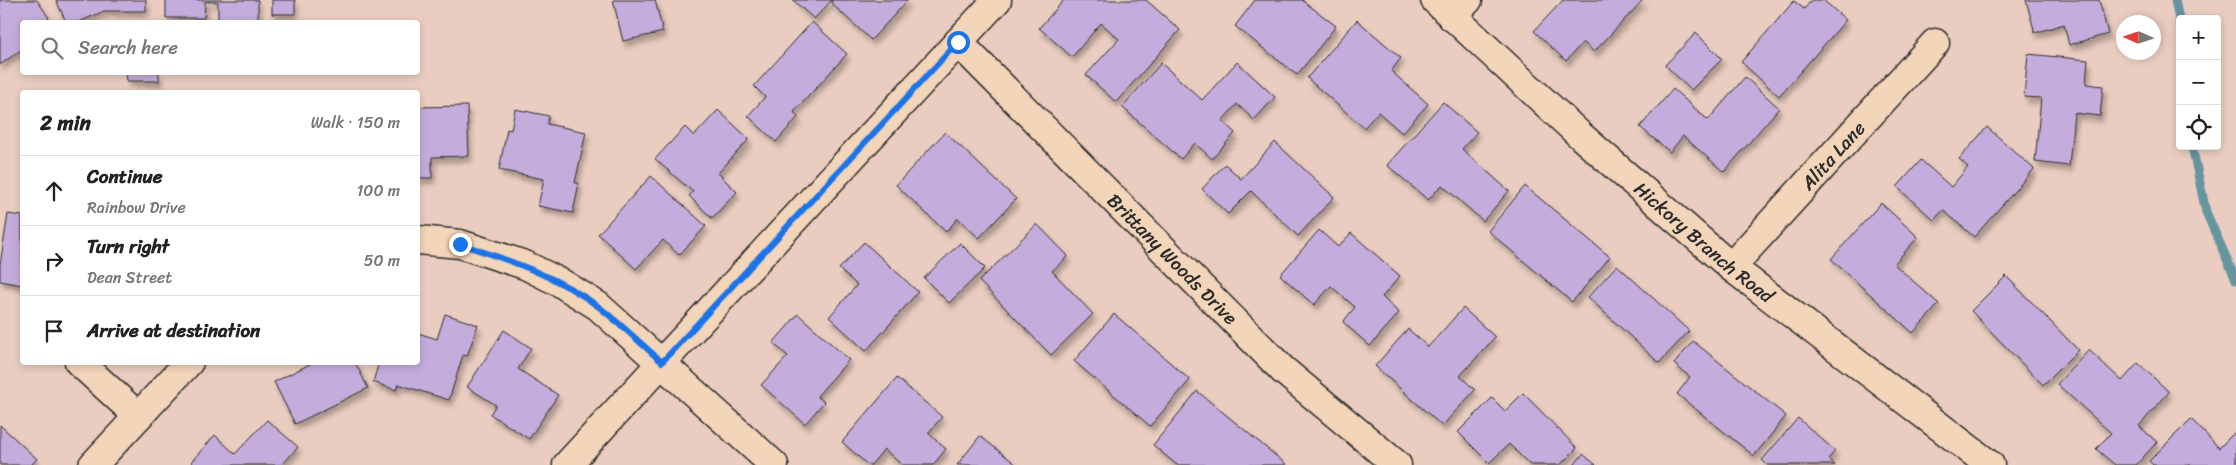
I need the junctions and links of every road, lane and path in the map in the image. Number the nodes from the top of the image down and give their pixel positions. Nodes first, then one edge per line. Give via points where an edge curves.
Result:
1 (997, 0) edge
2 (1451, 6) edge
3 (958, 42) junction
4 (1935, 43) dead end
5 (420, 240) edge
6 (1731, 267) junction
7 (662, 362) junction
8 (82, 365) edge
9 (186, 365) edge
10 (138, 416) junction
11 (92, 465) edge
12 (567, 465) edge
13 (774, 465) edge
14 (1397, 465) edge
15 (1990, 465) edge

1 - 3 street
2 - 6 street, Hickory Branch Road via 1582,137
3 - 7 street
3 - 14 street, Brittany Woods Drive via 1283,370
4 - 6 street, Alita Lane
5 - 7 street via 460,244 525,265 598,306
6 - 15 street, Hickory Branch Road
7 - 12 street
7 - 13 street
8 - 10 street
9 - 10 street
10 - 11 street

